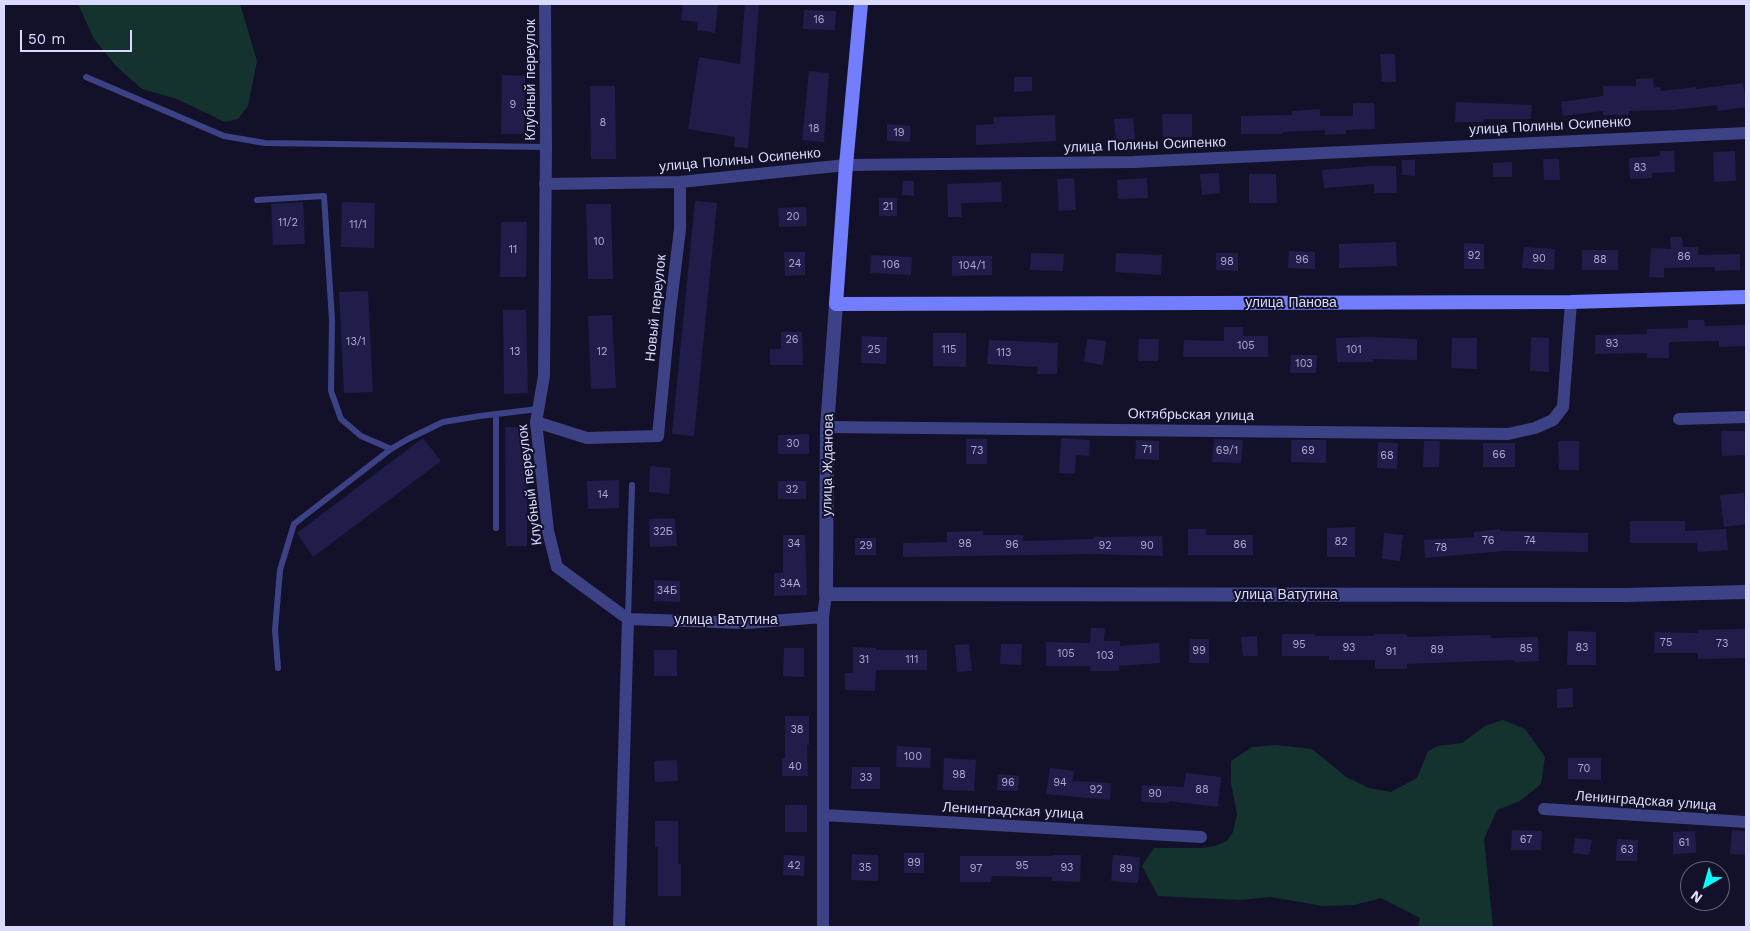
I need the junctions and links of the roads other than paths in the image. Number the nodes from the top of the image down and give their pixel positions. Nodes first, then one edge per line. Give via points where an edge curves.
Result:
1 (545, 4) edge
2 (861, 4) edge
3 (86, 77) dead end
4 (1746, 133) edge
5 (546, 147) junction
6 (846, 165) junction
7 (680, 182) junction
8 (546, 184) junction
9 (257, 200) dead end
10 (1746, 297) edge
11 (1571, 302) junction
12 (836, 304) junction
13 (538, 409) junction
14 (496, 414) junction
15 (1746, 417) edge
16 (1679, 419) dead end
17 (536, 422) junction
18 (827, 427) junction
19 (391, 449) junction
20 (632, 485) dead end
21 (496, 528) dead end
22 (1746, 592) edge
23 (826, 594) junction
24 (823, 618) junction
25 (628, 619) junction
26 (278, 668) dead end
27 (1544, 809) dead end
28 (824, 815) junction
29 (1746, 822) edge
30 (1201, 837) dead end
31 (619, 927) edge
32 (822, 927) edge

1 - 5 street, Клубный переулок
2 - 6 main road, улица Жданова
3 - 5 lane via 224,136 265,143
4 - 6 street, улица Полины Осипенко via 1133,162
5 - 8 street, Клубный переулок
6 - 7 street, улица Полины Осипенко
6 - 12 main road, улица Жданова
7 - 8 street, улица Полины Осипенко
7 - 17 street, Новый переулок via 680,229 658,436 587,438
8 - 13 street, Клубный переулок via 544,376
9 - 19 lane via 324,196 332,320 331,391 340,419 361,436
10 - 11 main road, улица Панова
11 - 12 main road, улица Панова
11 - 18 street, Октябрьская улица via 1564,408 1553,420 1508,434
12 - 18 street, улица Жданова
13 - 14 lane
13 - 17 street, Клубный переулок
14 - 19 lane via 443,422
14 - 21 lane
15 - 16 street
17 - 25 street, Клубный переулок via 548,531 557,567
18 - 23 street, улица Жданова
19 - 26 lane via 294,524 280,570 275,630
20 - 25 lane
22 - 23 street, улица Ватутина via 1626,595
23 - 24 street, улица Жданова
24 - 25 street, улица Ватутина via 746,624
24 - 28 street, улица Жданова
25 - 31 street
27 - 29 street, Ленинградская улица
28 - 30 street, Ленинградская улица
28 - 32 street, улица Жданова

